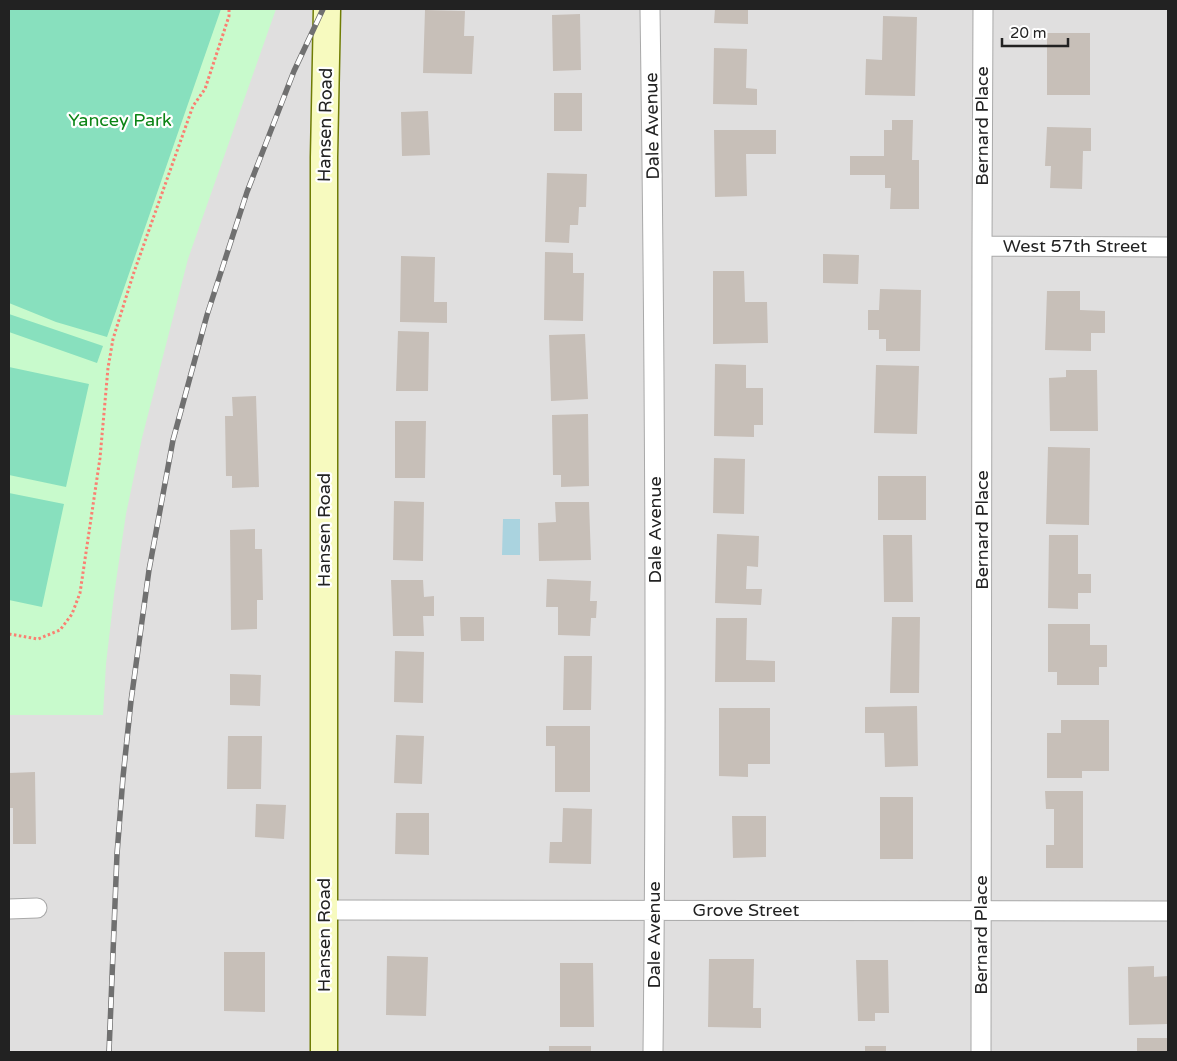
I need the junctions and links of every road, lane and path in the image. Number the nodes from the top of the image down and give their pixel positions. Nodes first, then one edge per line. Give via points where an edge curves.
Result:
1 (229, 9) edge
2 (650, 9) edge
3 (983, 9) edge
4 (331, 12) edge
5 (982, 246) junction
6 (1168, 247) edge
7 (9, 634) edge
8 (9, 908) edge
9 (37, 908) dead end
10 (324, 910) junction
11 (655, 910) junction
12 (982, 910) junction
13 (1168, 911) edge
14 (324, 1052) edge
15 (653, 1052) edge
16 (981, 1052) edge

1 - 7 path via 205,89 193,106 113,338 100,458 80,593 72,614 60,630 38,639
2 - 11 street, Dale Avenue via 654,247
3 - 5 street, Bernard Place
4 - 10 street, Hansen Road via 324,157
5 - 6 street, West 57th Street
5 - 12 street, Bernard Place
8 - 9 street
10 - 11 street, Grove Street
10 - 14 street, Hansen Road
11 - 12 street, Grove Street
11 - 15 street, Dale Avenue
12 - 13 street, Grove Street
12 - 16 street, Bernard Place

